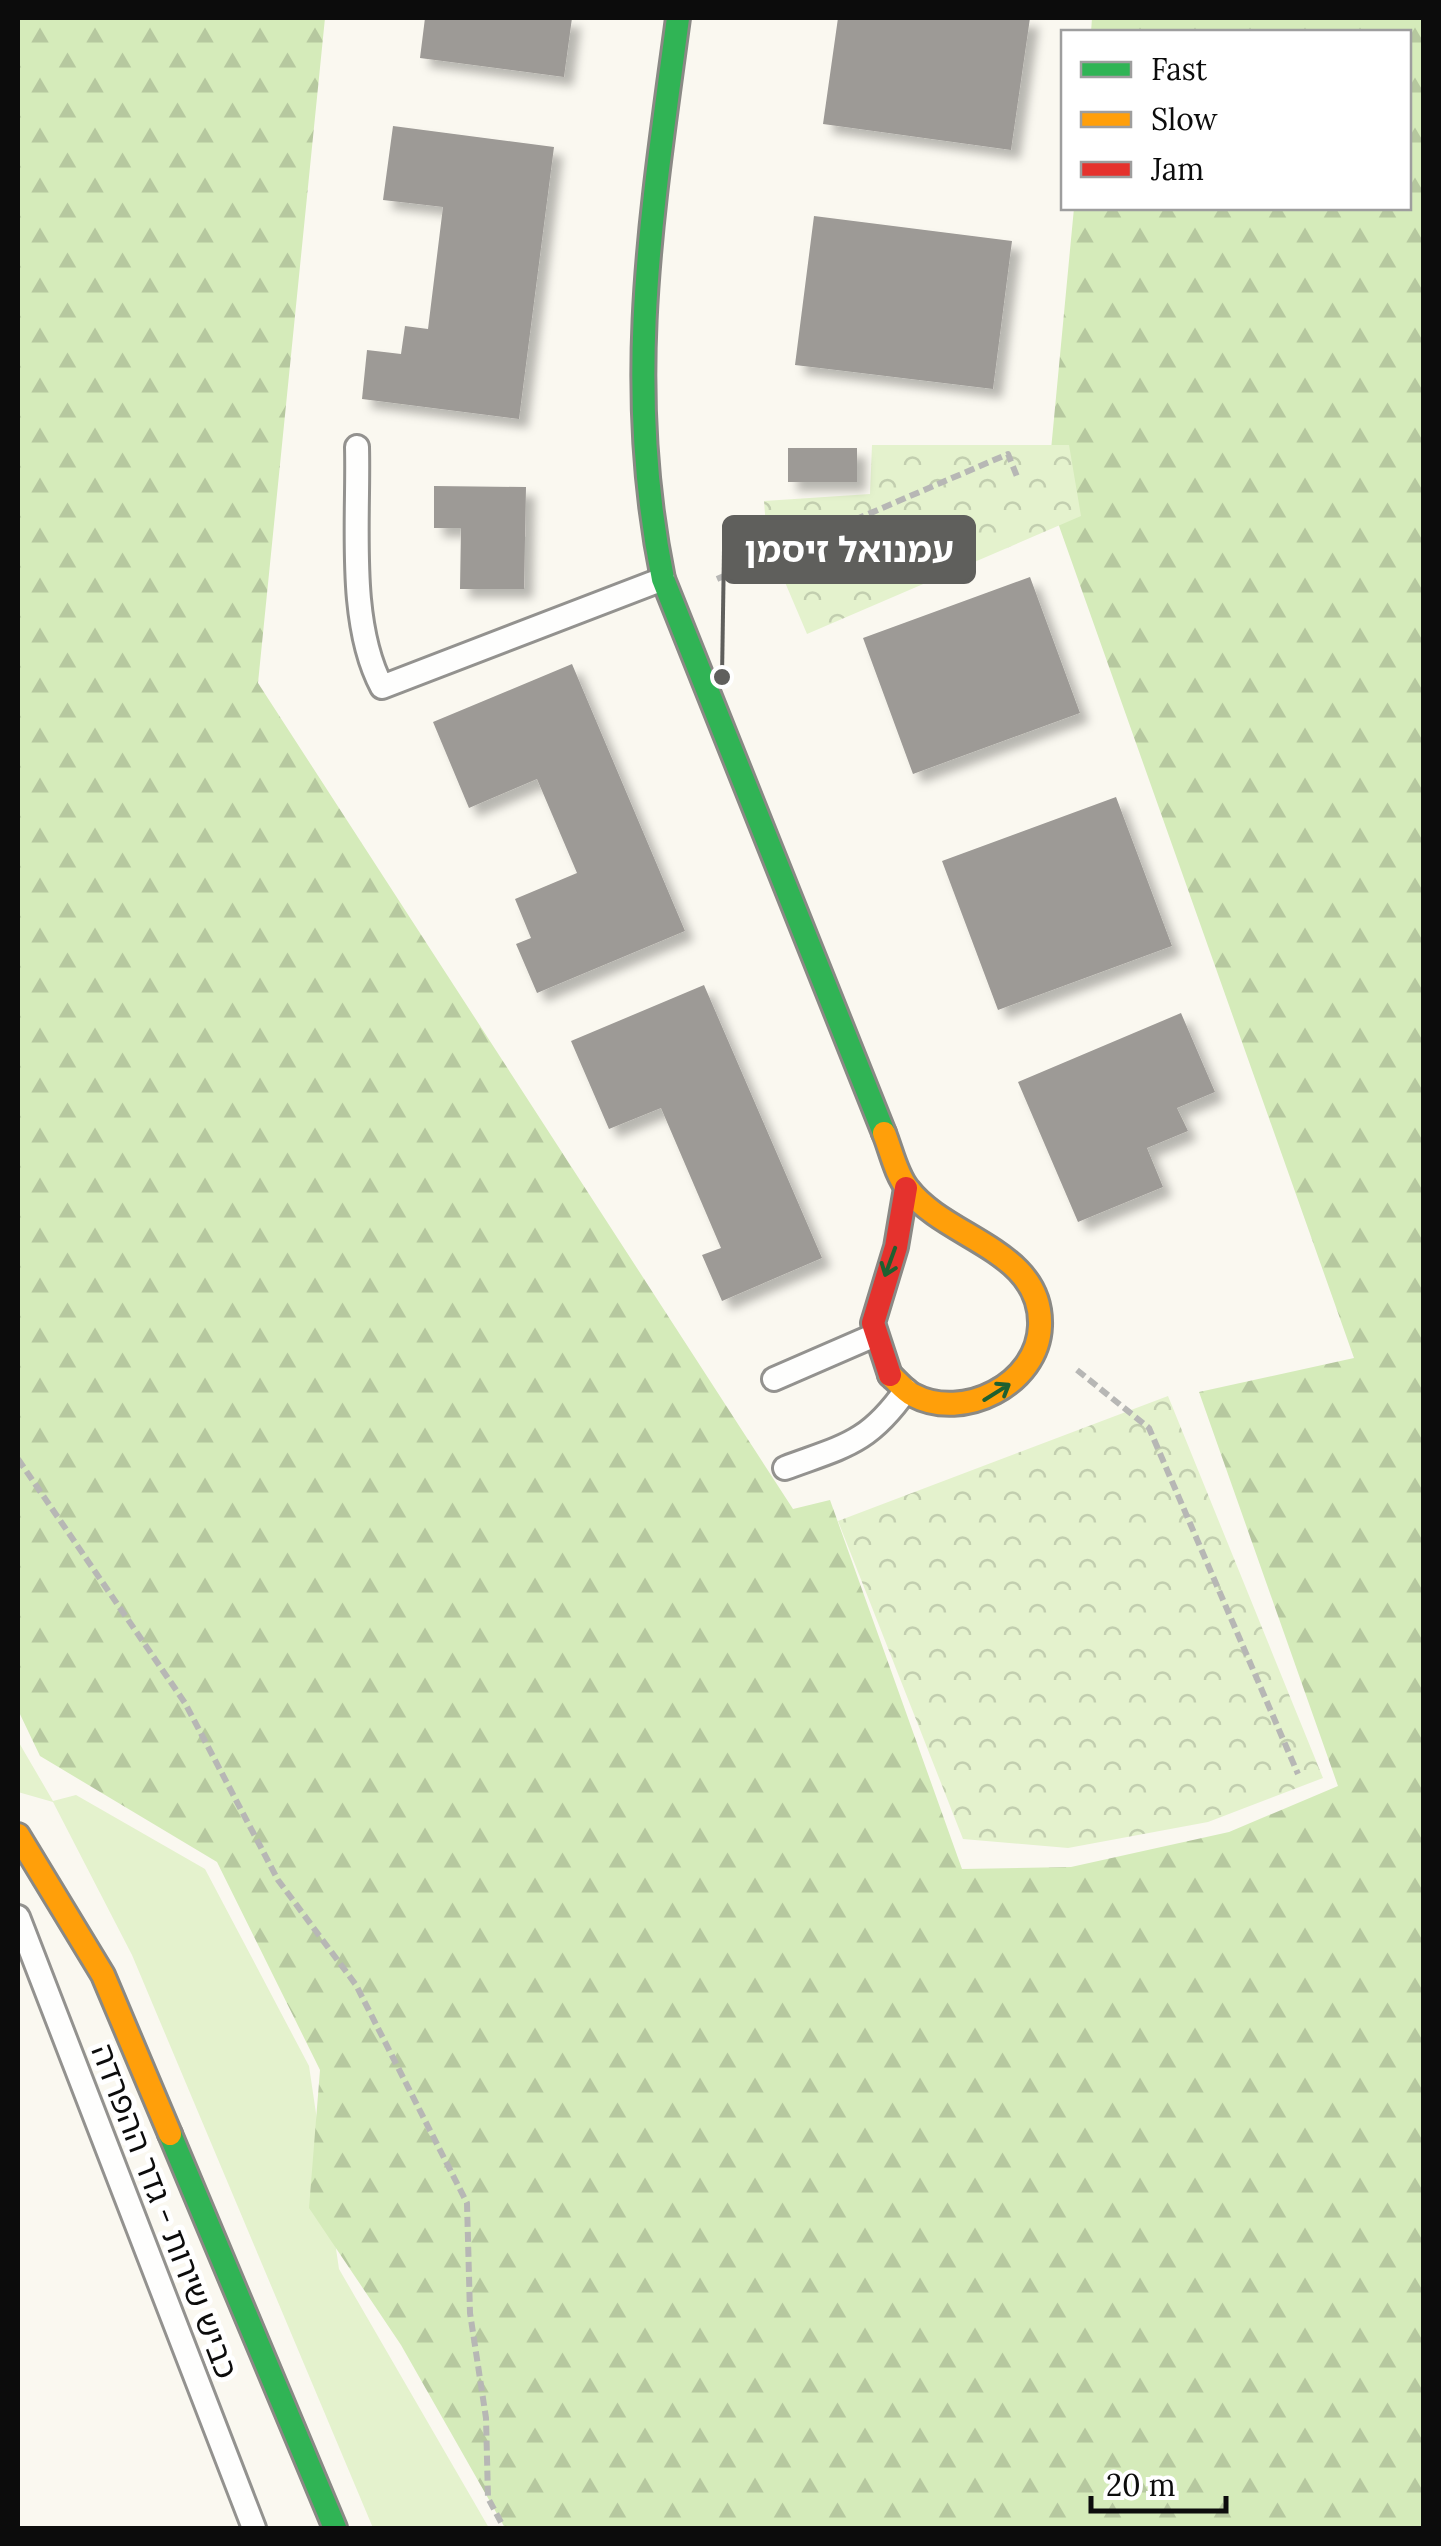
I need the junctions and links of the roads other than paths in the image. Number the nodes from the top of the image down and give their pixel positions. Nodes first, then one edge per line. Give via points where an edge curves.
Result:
1 (678, 18) edge
2 (357, 447) dead end
3 (667, 589) junction
4 (906, 1188) junction
5 (873, 1336) junction
6 (774, 1379) dead end
7 (906, 1390) junction
8 (785, 1468) dead end
9 (18, 1835) edge
10 (18, 1917) edge
11 (254, 2528) edge
12 (335, 2528) edge

1 - 3 street via 638,338 646,515
2 - 3 lane via 362,631 382,686
3 - 4 street
4 -> 5 street via 895,1251 874,1307
7 -> 4 street via 932,1403 984,1402 1018,1376 1038,1338 1029,1284 1011,1261 958,1231
5 - 6 lane
5 - 7 street via 886,1369
7 - 8 lane via 864,1438
9 - 12 street via 103,1976
10 - 11 lane, כביש שירות - גדר ההפרדה

